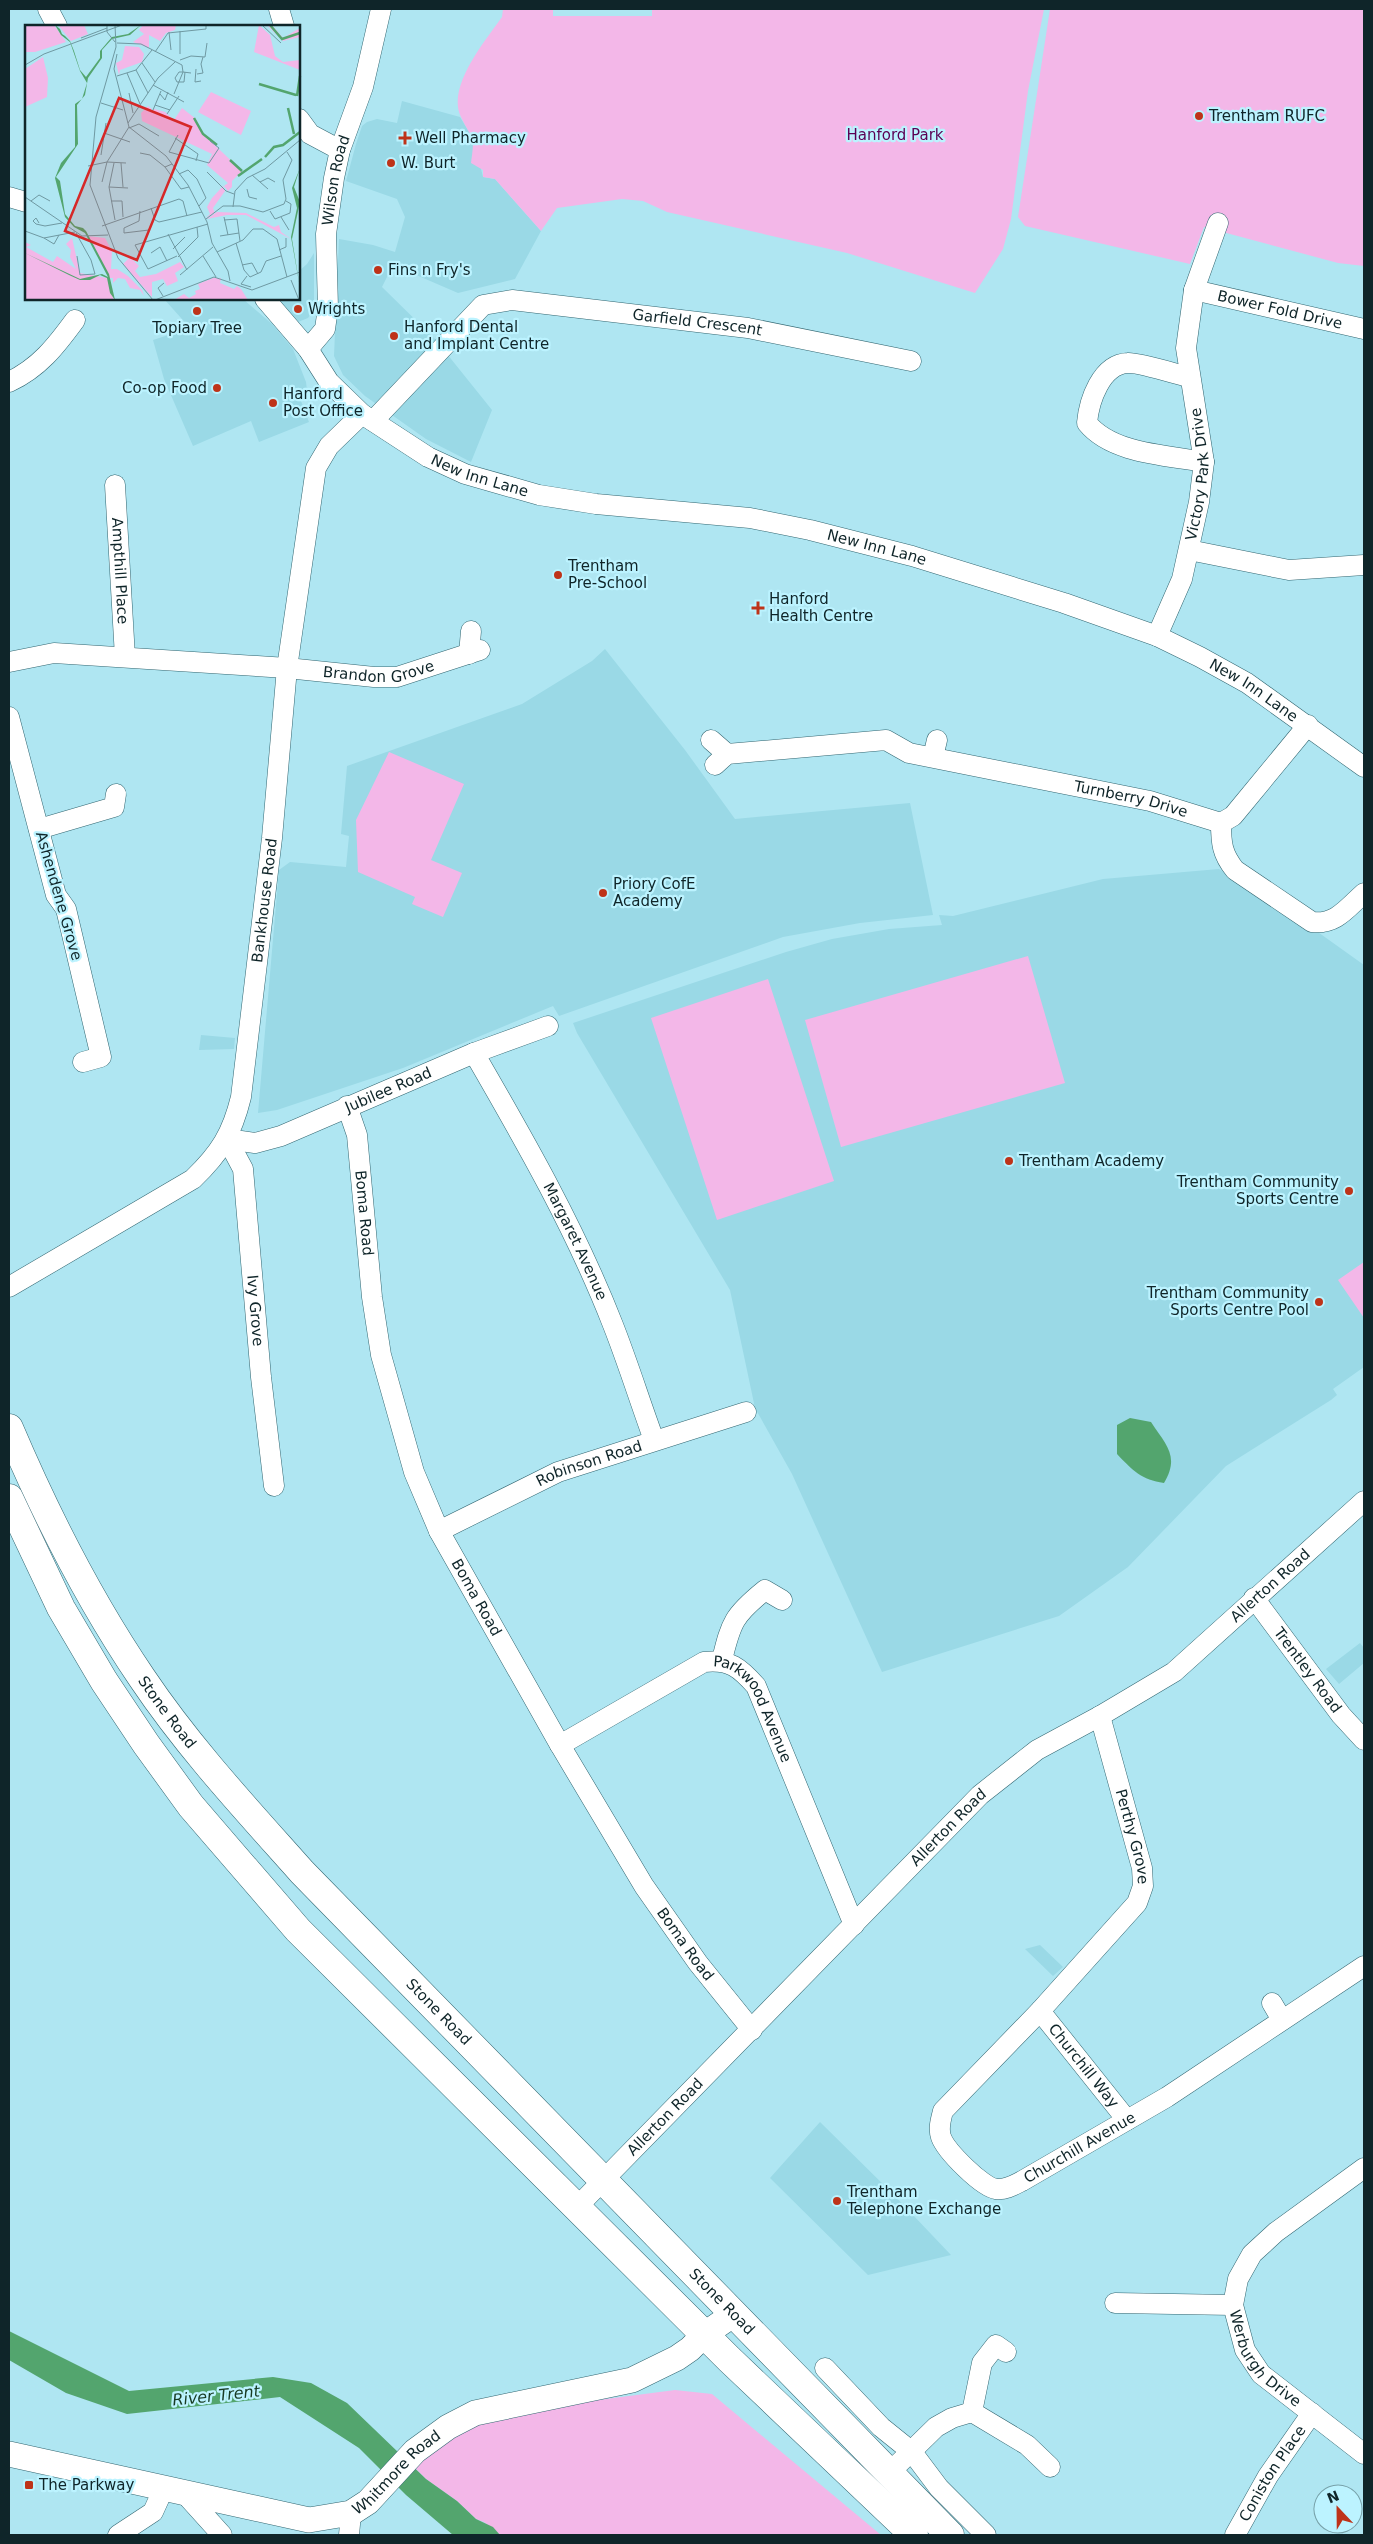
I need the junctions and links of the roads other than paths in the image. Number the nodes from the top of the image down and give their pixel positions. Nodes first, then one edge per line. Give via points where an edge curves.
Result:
1 (48, 9) edge
2 (279, 9) edge
3 (381, 9) edge
4 (56, 25) edge
5 (284, 25) edge
6 (300, 119) edge
7 (340, 150) junction
8 (9, 197) edge
9 (25, 202) edge
10 (1218, 223) dead end
11 (1194, 290) junction
12 (266, 300) edge
13 (483, 305) joint
14 (75, 320) dead end
15 (1364, 329) edge
16 (308, 350) junction
17 (912, 362) dead end
18 (1189, 377) junction
19 (9, 382) edge
20 (367, 417) junction
21 (1204, 462) junction
22 (115, 485) dead end
23 (1190, 550) junction
24 (1364, 565) edge
25 (471, 632) dead end
26 (1157, 636) junction
27 (125, 657) junction
28 (9, 662) edge
29 (288, 668) junction
30 (9, 717) edge
31 (1308, 725) junction
32 (711, 740) dead end
33 (1364, 767) edge
34 (118, 806) dead end
35 (1221, 823) junction
36 (39, 829) junction
37 (1364, 893) edge
38 (548, 1026) dead end
39 (474, 1053) junction
40 (83, 1062) dead end
41 (347, 1106) junction
42 (227, 1139) junction
43 (9, 1287) edge
44 (746, 1412) dead end
45 (9, 1428) edge
46 (654, 1440) junction
47 (274, 1486) dead end
48 (9, 1498) edge
49 (1364, 1501) edge
50 (439, 1530) junction
51 (1254, 1598) junction
52 (782, 1600) dead end
53 (722, 1660) junction
54 (1100, 1716) junction
55 (1364, 1740) edge
56 (560, 1744) junction
57 (854, 1925) junction
58 (1351, 1969) edge
59 (1272, 2003) dead end
60 (1040, 2011) junction
61 (1282, 2020) junction
62 (752, 2030) junction
63 (1127, 2120) junction
64 (1364, 2168) edge
65 (604, 2181) junction
66 (576, 2207) junction
67 (1115, 2304) dead end
68 (1232, 2305) junction
69 (734, 2314) junction
70 (704, 2334) junction
71 (1006, 2352) dead end
72 (825, 2368) dead end
73 (972, 2412) junction
74 (1312, 2413) junction
75 (912, 2452) junction
76 (9, 2454) edge
77 (1364, 2454) edge
78 (1050, 2467) dead end
79 (889, 2474) junction
80 (174, 2492) junction
81 (350, 2524) edge
82 (118, 2535) edge
83 (222, 2535) edge
84 (914, 2535) edge
85 (950, 2535) edge
86 (986, 2535) edge
87 (1235, 2535) edge

1 - 4 street
2 - 5 street
3 - 7 street, Wilson Road via 360,97
6 - 7 street via 310,134
7 - 16 street, Wilson Road via 326,234 327,320 321,336
8 - 9 street
10 - 11 street, Victory Park Drive
11 - 15 street, Bower Fold Drive
11 - 18 street, Victory Park Drive via 1186,348
12 - 16 street, New Inn Lane
13 - 17 street, Garfield Crescent via 512,300 748,328
13 - 20 street, Bankhouse Road
14 - 19 street via 52,351 25,375
16 - 20 street, New Inn Lane via 329,382
18 - 21 street, Victory Park Drive
18 - 21 street via 1127,362 1111,370 1094,390 1088,409 1088,423 1096,434 1114,444
20 - 26 street, New Inn Lane via 428,457 465,474 514,489 596,504 750,518 810,530 921,559 1064,603
20 - 29 street, Bankhouse Road via 329,446 316,468
21 - 23 street, Victory Park Drive
22 - 27 street, Ampthill Place
23 - 24 street via 1289,570
23 - 26 street, Victory Park Drive via 1182,578
25 - 29 street, Brandon Grove via 474,652 397,677
26 - 31 street, New Inn Lane via 1247,684
27 - 28 street via 54,653
27 - 29 street
29 - 42 street, Bankhouse Road via 272,838 241,1097
30 - 36 street, Ashendene Grove
31 - 33 street, New Inn Lane
31 - 35 street via 1233,816
32 - 35 street, Turnberry Drive via 721,759 886,740 909,753 935,748 1150,801
34 - 36 street
35 - 37 street via 1221,847 1235,870 1312,922 1324,924 1336,918
36 - 40 street, Ashendene Grove via 56,895 66,910 101,1057
38 - 39 street, Jubilee Road
39 - 41 street, Jubilee Road
39 - 46 street, Margaret Avenue via 543,1172 570,1230 613,1324
41 - 42 street, Jubilee Road via 264,1141
41 - 50 street, Boma Road via 357,1135 372,1297 381,1354 414,1472
42 - 43 street, Bankhouse Road via 212,1161 193,1179
42 - 47 street, Ivy Grove via 243,1169
44 - 46 street, Robinson Road
45 - 65 highway, Stone Road via 42,1502 102,1616 143,1679 192,1744 302,1872
46 - 50 street, Robinson Road via 558,1472
48 - 66 highway via 66,1616 110,1689 191,1806 298,1930
49 - 51 street, Allerton Road
50 - 56 street, Boma Road
51 - 54 street, Allerton Road via 1174,1672
51 - 55 street, Trentley Road
52 - 53 street via 764,1582 736,1616
53 - 56 street, Parkwood Avenue via 704,1662
53 - 57 street, Parkwood Avenue via 743,1672 756,1686
54 - 57 street, Allerton Road via 1037,1750 980,1795
54 - 60 street, Perthy Grove via 1142,1868 1143,1886 1137,1902
56 - 62 street, Boma Road via 644,1886 698,1963
57 - 62 street, Allerton Road
58 - 61 street, Churchill Avenue
59 - 61 street
60 - 63 street, Churchill Way
60 - 63 street, Churchill Avenue via 943,2111 939,2124 946,2146 979,2181 996,2189 1010,2188
61 - 63 street, Churchill Avenue
62 - 65 street, Allerton Road
64 - 68 street, Werburgh Drive via 1276,2232 1252,2254 1238,2279
65 - 66 street, Allerton Road
65 - 69 highway, Stone Road
66 - 70 highway
67 - 68 street
68 - 74 street, Werburgh Drive via 1245,2350 1260,2374
69 - 70 main road, Whitmore Road
69 - 79 highway, Stone Road
70 - 81 main road, Whitmore Road via 677,2358 632,2380 475,2413 448,2426 415,2451
70 - 84 highway
71 - 73 street via 996,2345 982,2363
72 - 75 street via 881,2427
73 - 75 street via 936,2427
73 - 78 street via 1028,2445
74 - 77 street, Werburgh Drive
74 - 87 street, Coniston Place via 1268,2476
75 - 79 street
75 - 86 street via 939,2488
76 - 80 main road, Whitmore Road
79 - 85 highway, Stone Road
80 - 81 main road, Whitmore Road via 309,2520
80 - 82 street via 153,2512
80 - 83 street

